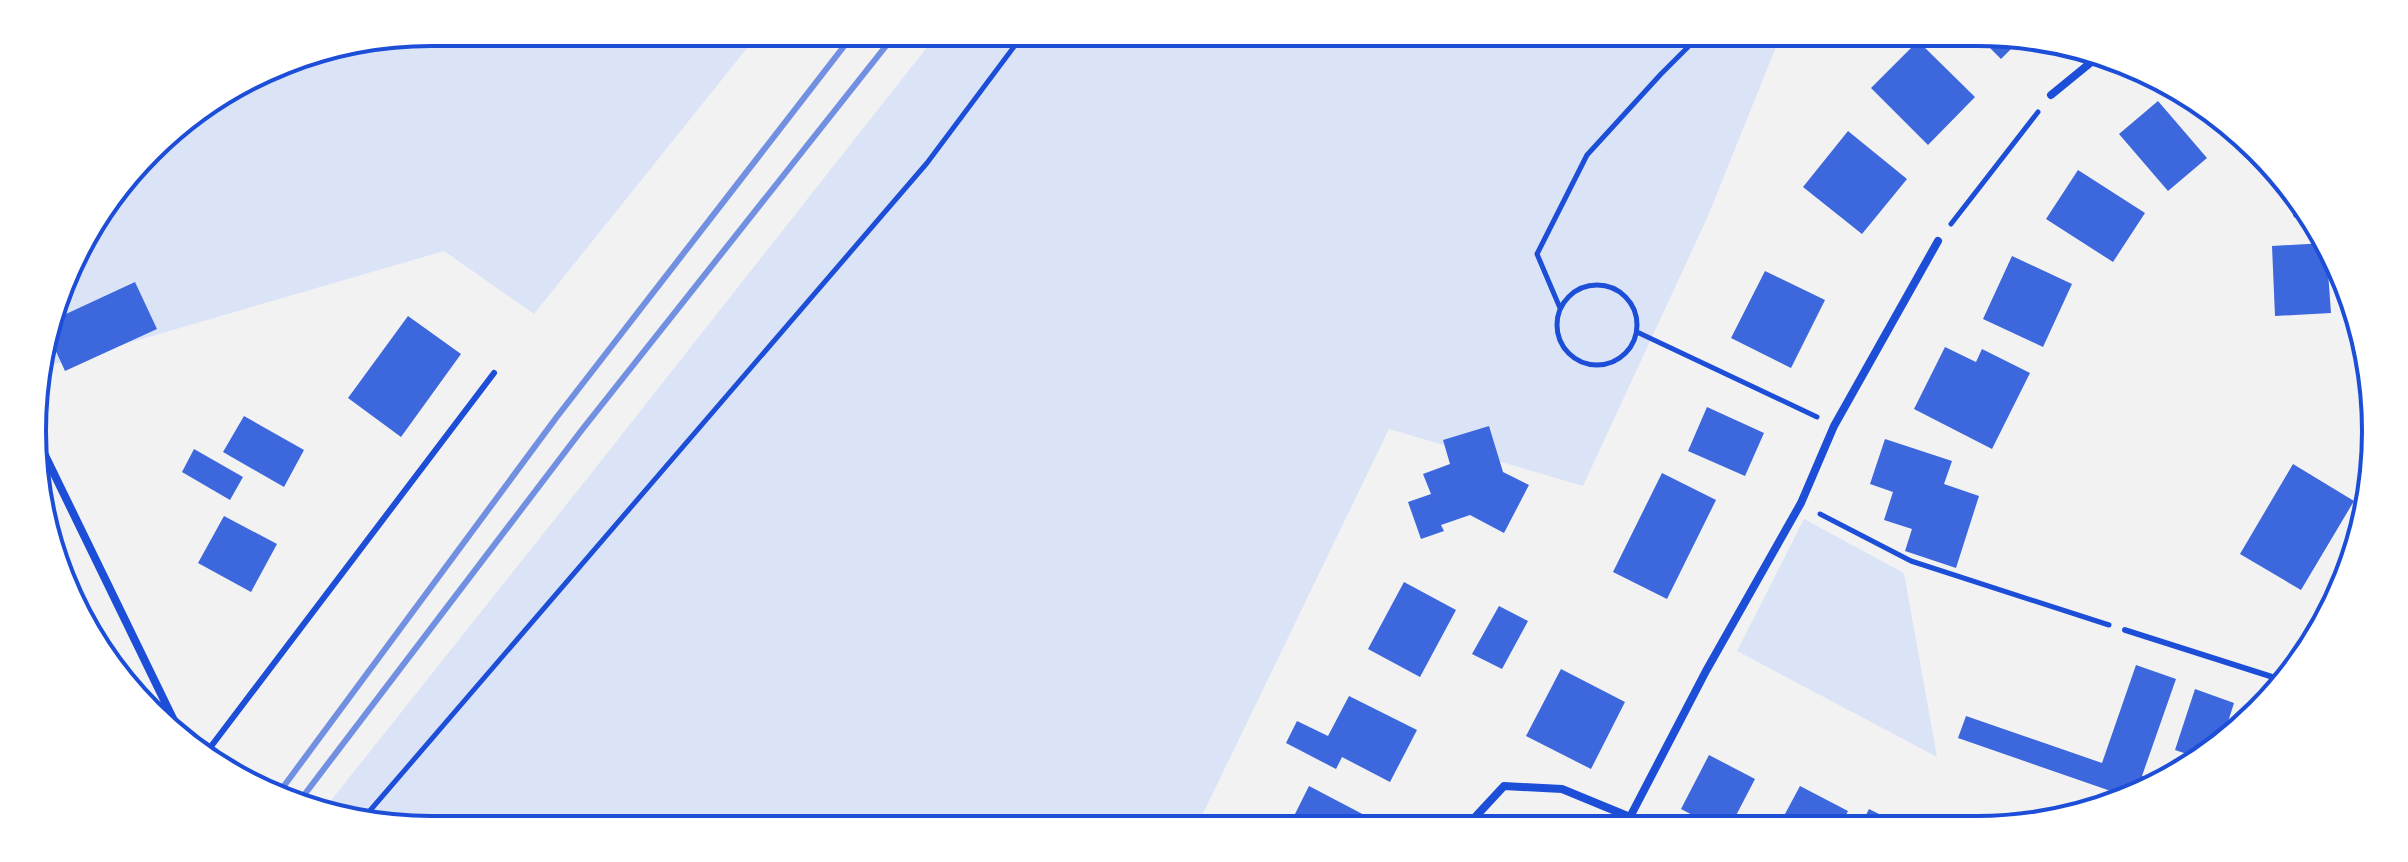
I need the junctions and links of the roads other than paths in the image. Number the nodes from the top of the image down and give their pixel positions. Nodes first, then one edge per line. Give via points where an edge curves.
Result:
1 (2090, 63) edge
2 (2051, 95) road end
3 (1938, 241) road end
4 (494, 373) dead end
5 (47, 460) edge
6 (2125, 630) road end
7 (2272, 677) edge
8 (171, 714) edge
9 (211, 746) edge
10 (1476, 816) edge
11 (1628, 816) edge
12 (1631, 816) edge

1 - 2 street
3 - 12 street via 1834,426 1801,503
4 - 9 lane
5 - 8 street
6 - 7 lane
10 - 11 street via 1504,786 1562,789

